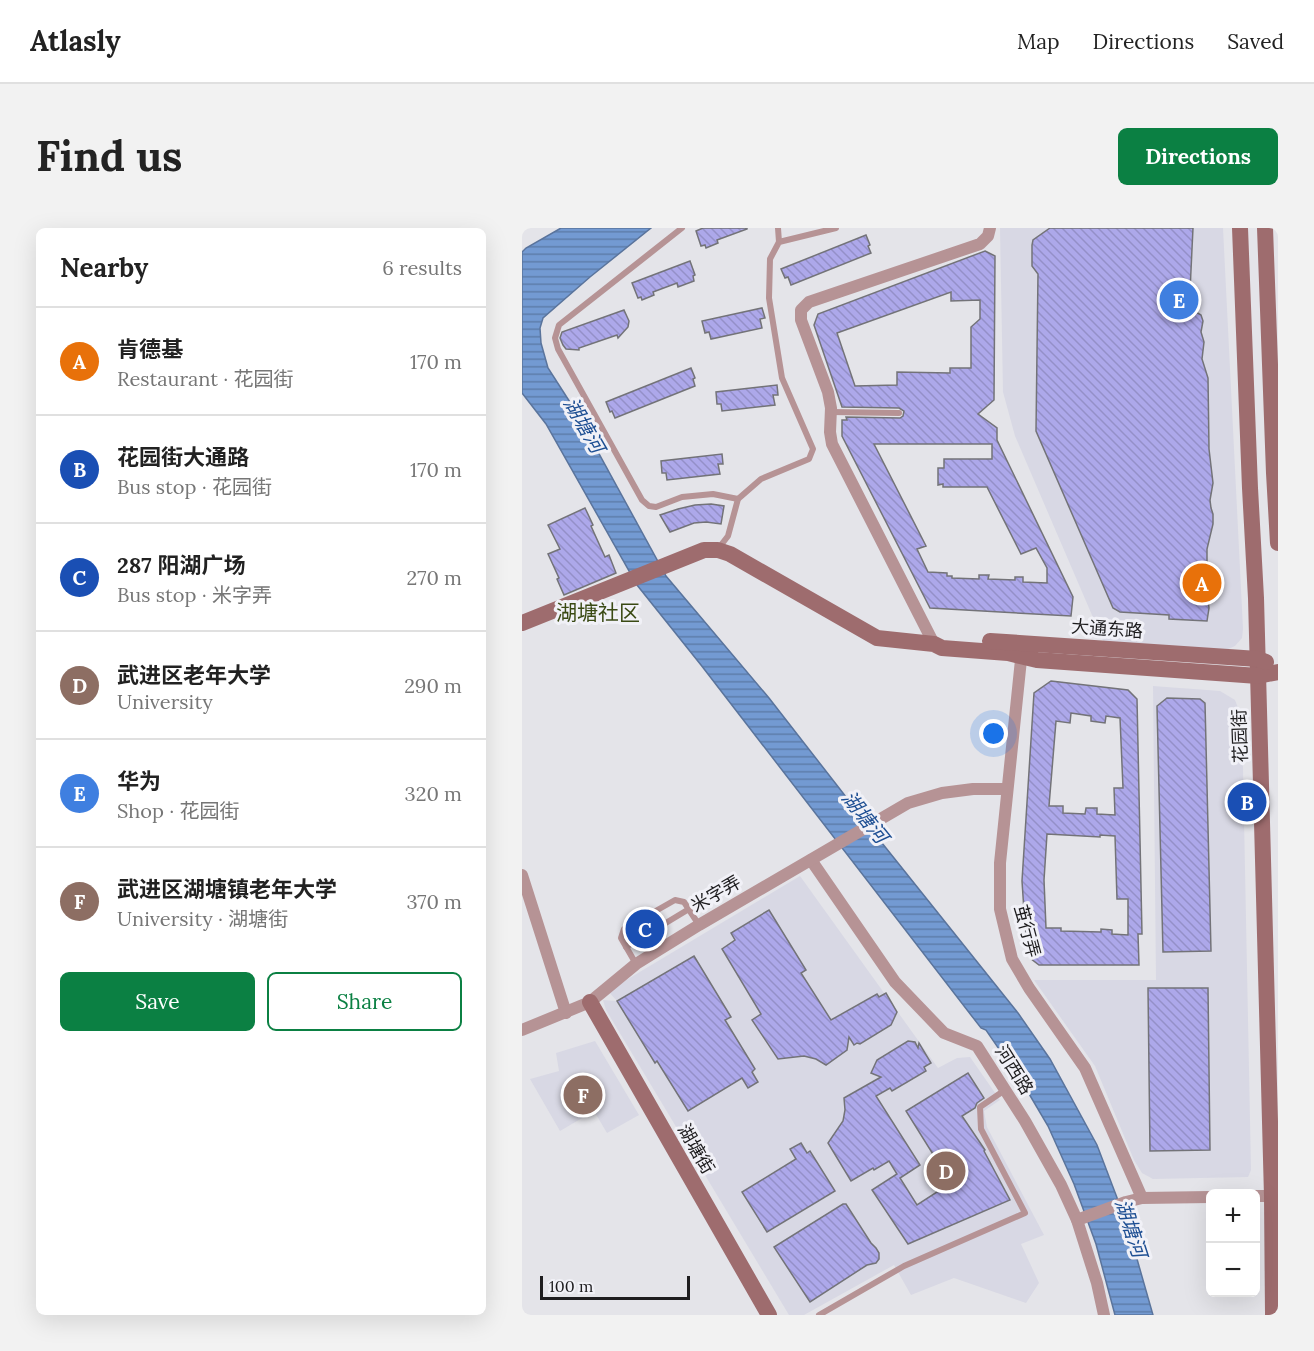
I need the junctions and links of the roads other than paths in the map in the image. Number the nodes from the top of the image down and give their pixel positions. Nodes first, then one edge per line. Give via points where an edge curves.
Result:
1 (682, 228) edge
2 (778, 228) edge
3 (836, 228) edge
4 (990, 228) edge
5 (1240, 228) edge
6 (1265, 228) edge
7 (779, 242) junction
8 (831, 412) junction
9 (899, 413) dead end
10 (1276, 473) edge
11 (738, 499) junction
12 (1278, 543) edge
13 (718, 550) junction
14 (522, 622) edge
15 (934, 644) junction
16 (1022, 650) junction
17 (1258, 659) junction
18 (1278, 669) edge
19 (1258, 676) junction
20 (1007, 789) junction
21 (811, 860) junction
22 (522, 875) edge
23 (689, 909) junction
24 (699, 925) junction
25 (626, 947) junction
26 (636, 964) junction
27 (590, 1002) junction
28 (566, 1013) junction
29 (522, 1030) edge
30 (1005, 1090) junction
31 (1264, 1196) edge
32 (1206, 1197) edge
33 (1143, 1198) junction
34 (1081, 1218) junction
35 (769, 1315) edge
36 (819, 1315) edge
37 (1104, 1315) edge
38 (1273, 1315) edge

1 - 11 lane via 559,325 555,338 642,500 656,507 682,497 713,494
2 - 7 lane
3 - 7 lane
4 - 8 street via 980,244 809,302 801,310
5 - 17 street, 花园街
6 - 10 street
7 - 11 lane via 770,259 769,298 782,378 813,449 809,459 761,479
8 - 9 lane
8 - 15 street via 832,444
10 - 12 street
11 - 13 lane via 728,536
13 - 14 street via 704,550
13 - 15 street, 大通东路 via 877,638
15 - 16 street, 大通东路 via 942,648 1008,653
16 - 17 street, 大通东路
16 - 19 street, 大通东路 via 1037,660
16 - 20 street, 茧行弄
17 - 18 street, 大通东路
17 - 19 street, 花园街
18 - 19 street, 大通东路
19 - 31 street, 花园街
20 - 21 street, 米字弄 via 942,793 908,803
20 - 33 street, 茧行弄 via 1000,909 1012,959 1085,1068
21 - 24 street, 米字弄
21 - 30 street, 河西路 via 895,982 944,1033 977,1046
22 - 28 street
23 - 24 lane
23 - 25 lane
23 - 25 lane via 684,902 675,900 624,929 621,938
24 - 26 street, 米字弄
25 - 26 lane
26 - 27 street, 米字弄
27 - 28 street, 米字弄
27 - 35 street, 湖塘街
28 - 29 street, 米字弄
30 - 34 street, 河西路
30 - 36 lane via 980,1107 981,1129 1025,1213 904,1266
31 - 38 street, 花园街
32 - 33 street
33 - 34 street
34 - 37 street, 河西路

